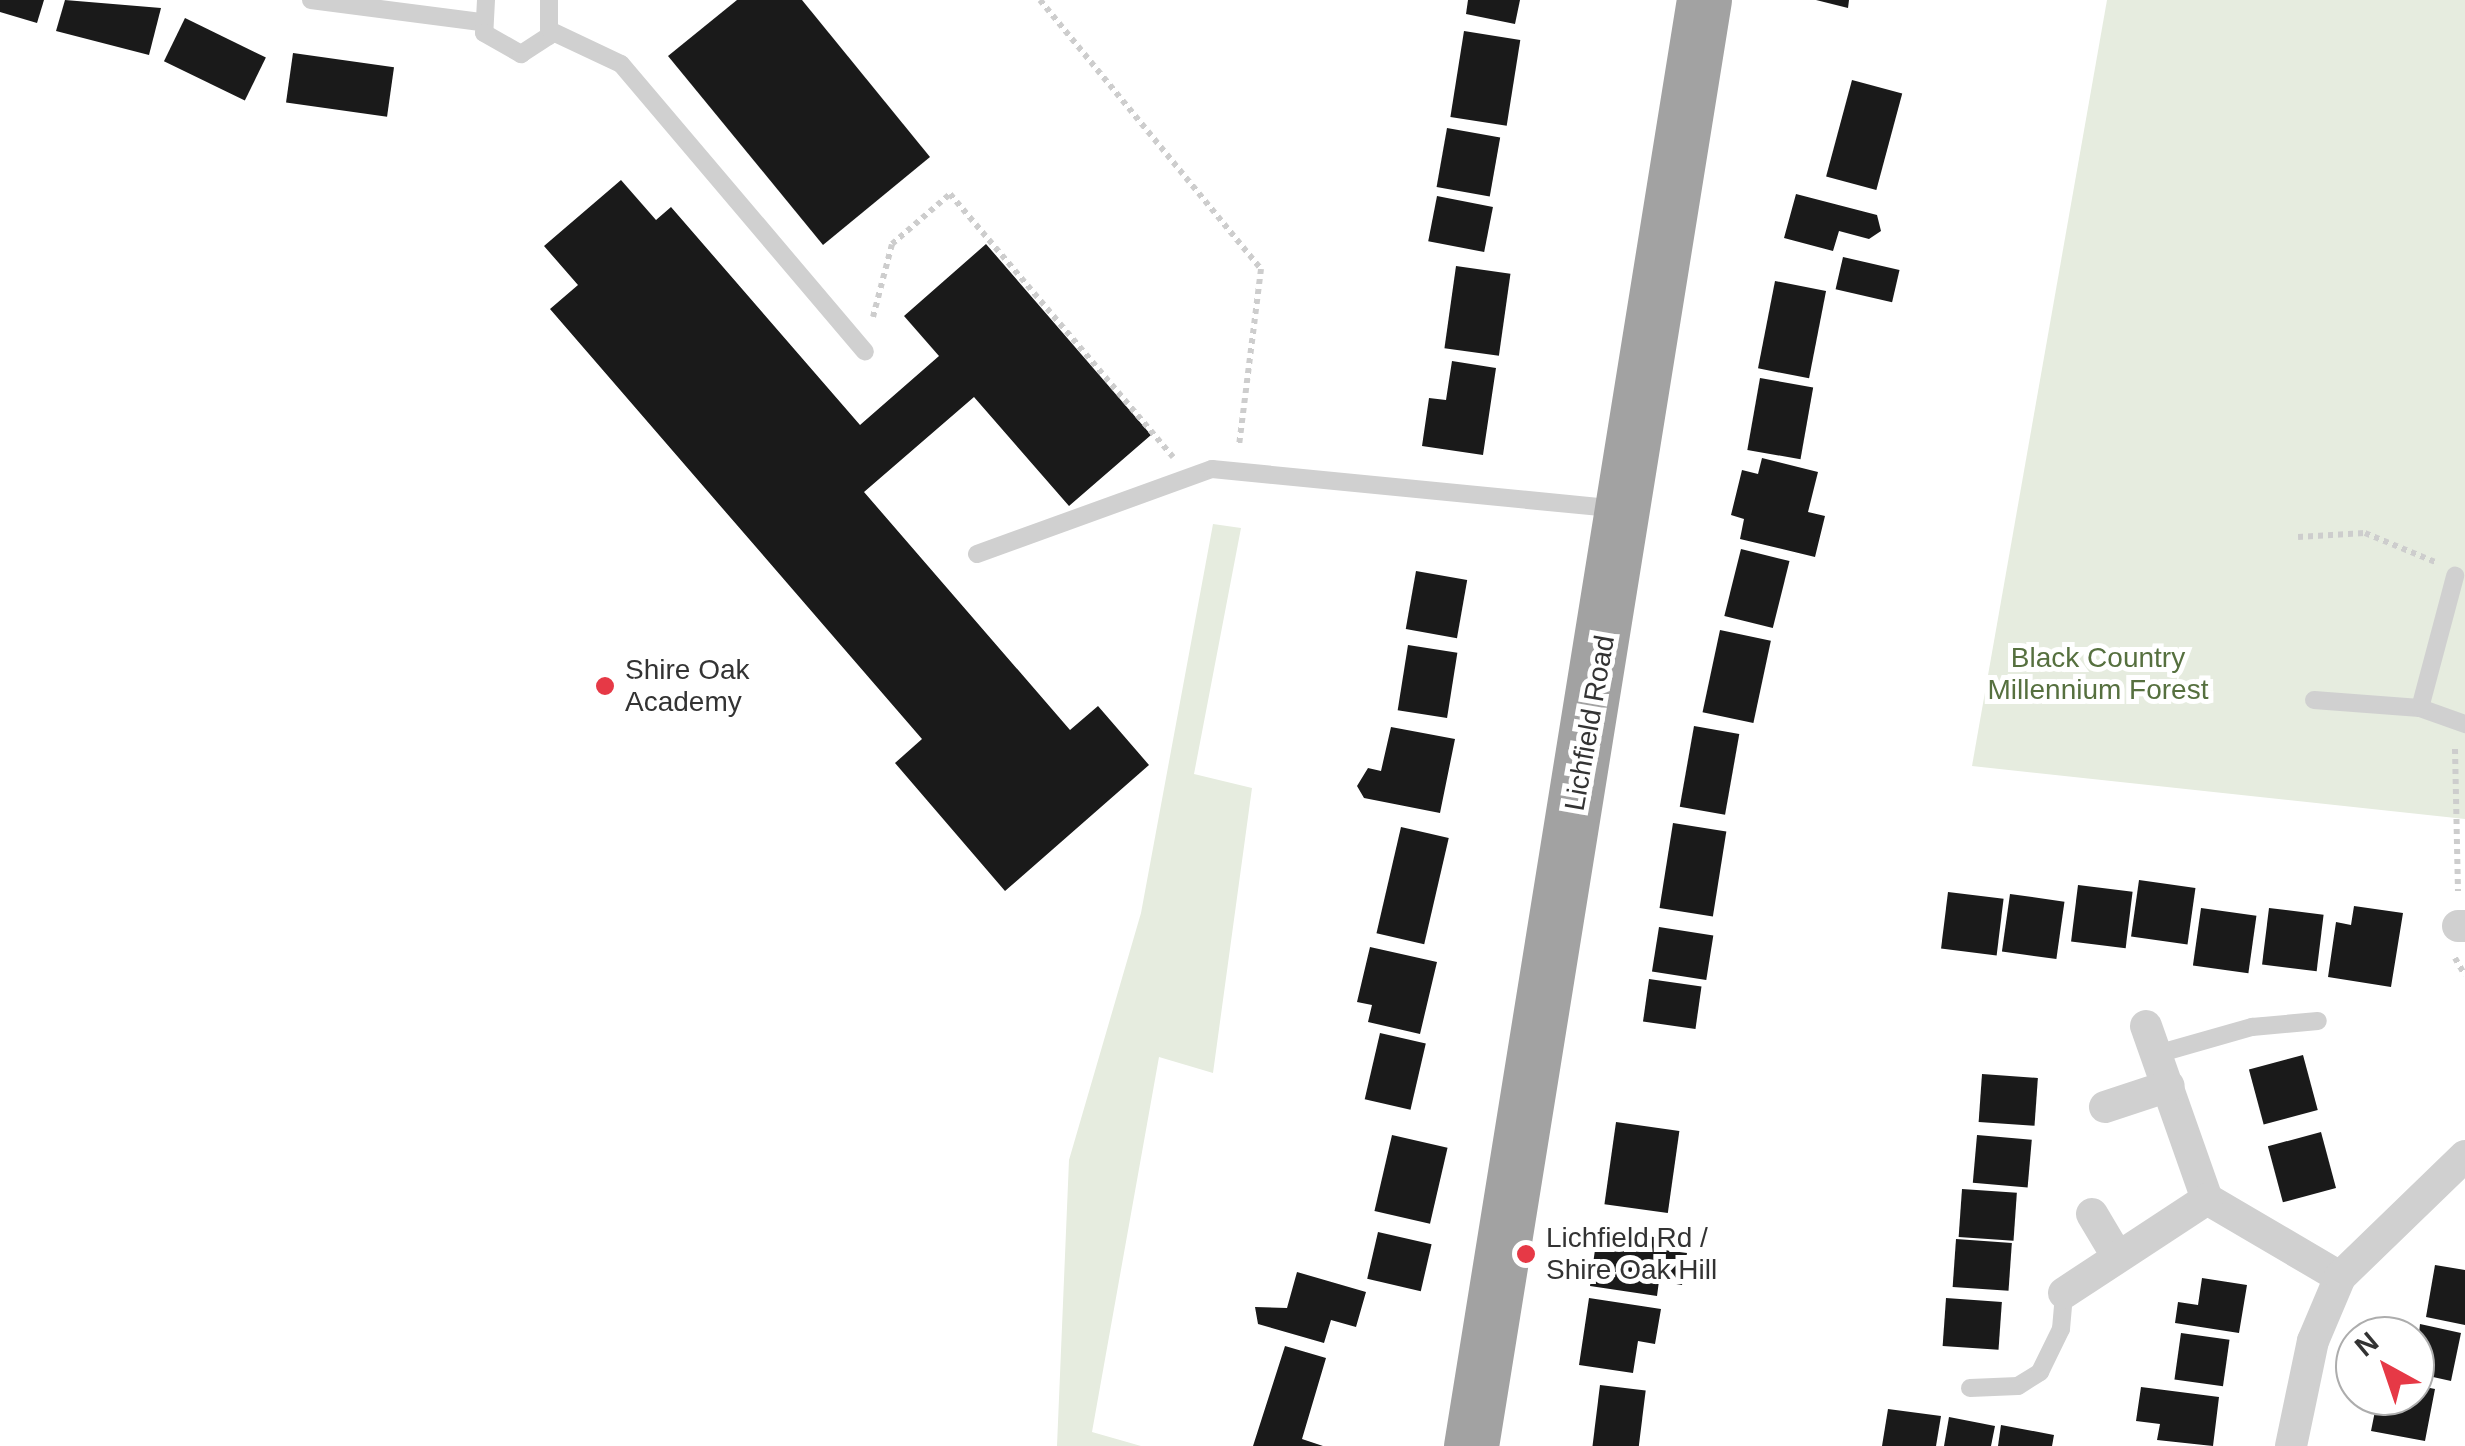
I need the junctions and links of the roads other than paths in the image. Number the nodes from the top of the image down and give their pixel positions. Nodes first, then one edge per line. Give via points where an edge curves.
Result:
1 (311, 0) edge
2 (486, 0) edge
3 (549, 0) edge
4 (1704, 0) edge
5 (481, 22) junction
6 (551, 31) junction
7 (865, 352) road end
8 (1624, 510) junction
9 (977, 554) dead end
10 (2455, 576) road end
11 (2314, 700) dead end
12 (2420, 708) junction
13 (2465, 724) edge
14 (2318, 1020) dead end
15 (2152, 1040) joint
16 (2169, 1086) junction
17 (2105, 1107) dead end
18 (2465, 1156) edge
19 (2207, 1199) junction
20 (2092, 1214) dead end
21 (2118, 1256) junction
22 (2340, 1277) junction
23 (2064, 1293) joint
24 (1970, 1388) dead end
25 (1470, 1446) edge
26 (2291, 1446) edge

1 - 5 lane
2 - 5 lane
3 - 6 lane
4 - 8 highway, Lichfield Road
5 - 6 lane via 510,54 532,51
6 - 7 lane via 621,64
8 - 9 lane via 1235,470 1182,480
8 - 25 highway, Lichfield Road
10 - 12 lane
11 - 12 lane
12 - 13 lane
14 - 15 lane
15 - 16 street
16 - 17 street
16 - 19 street
18 - 22 street
19 - 21 street
19 - 22 street
20 - 21 street
21 - 23 street
22 - 26 street via 2313,1341
23 - 24 lane via 2061,1329 2040,1372 2018,1386

